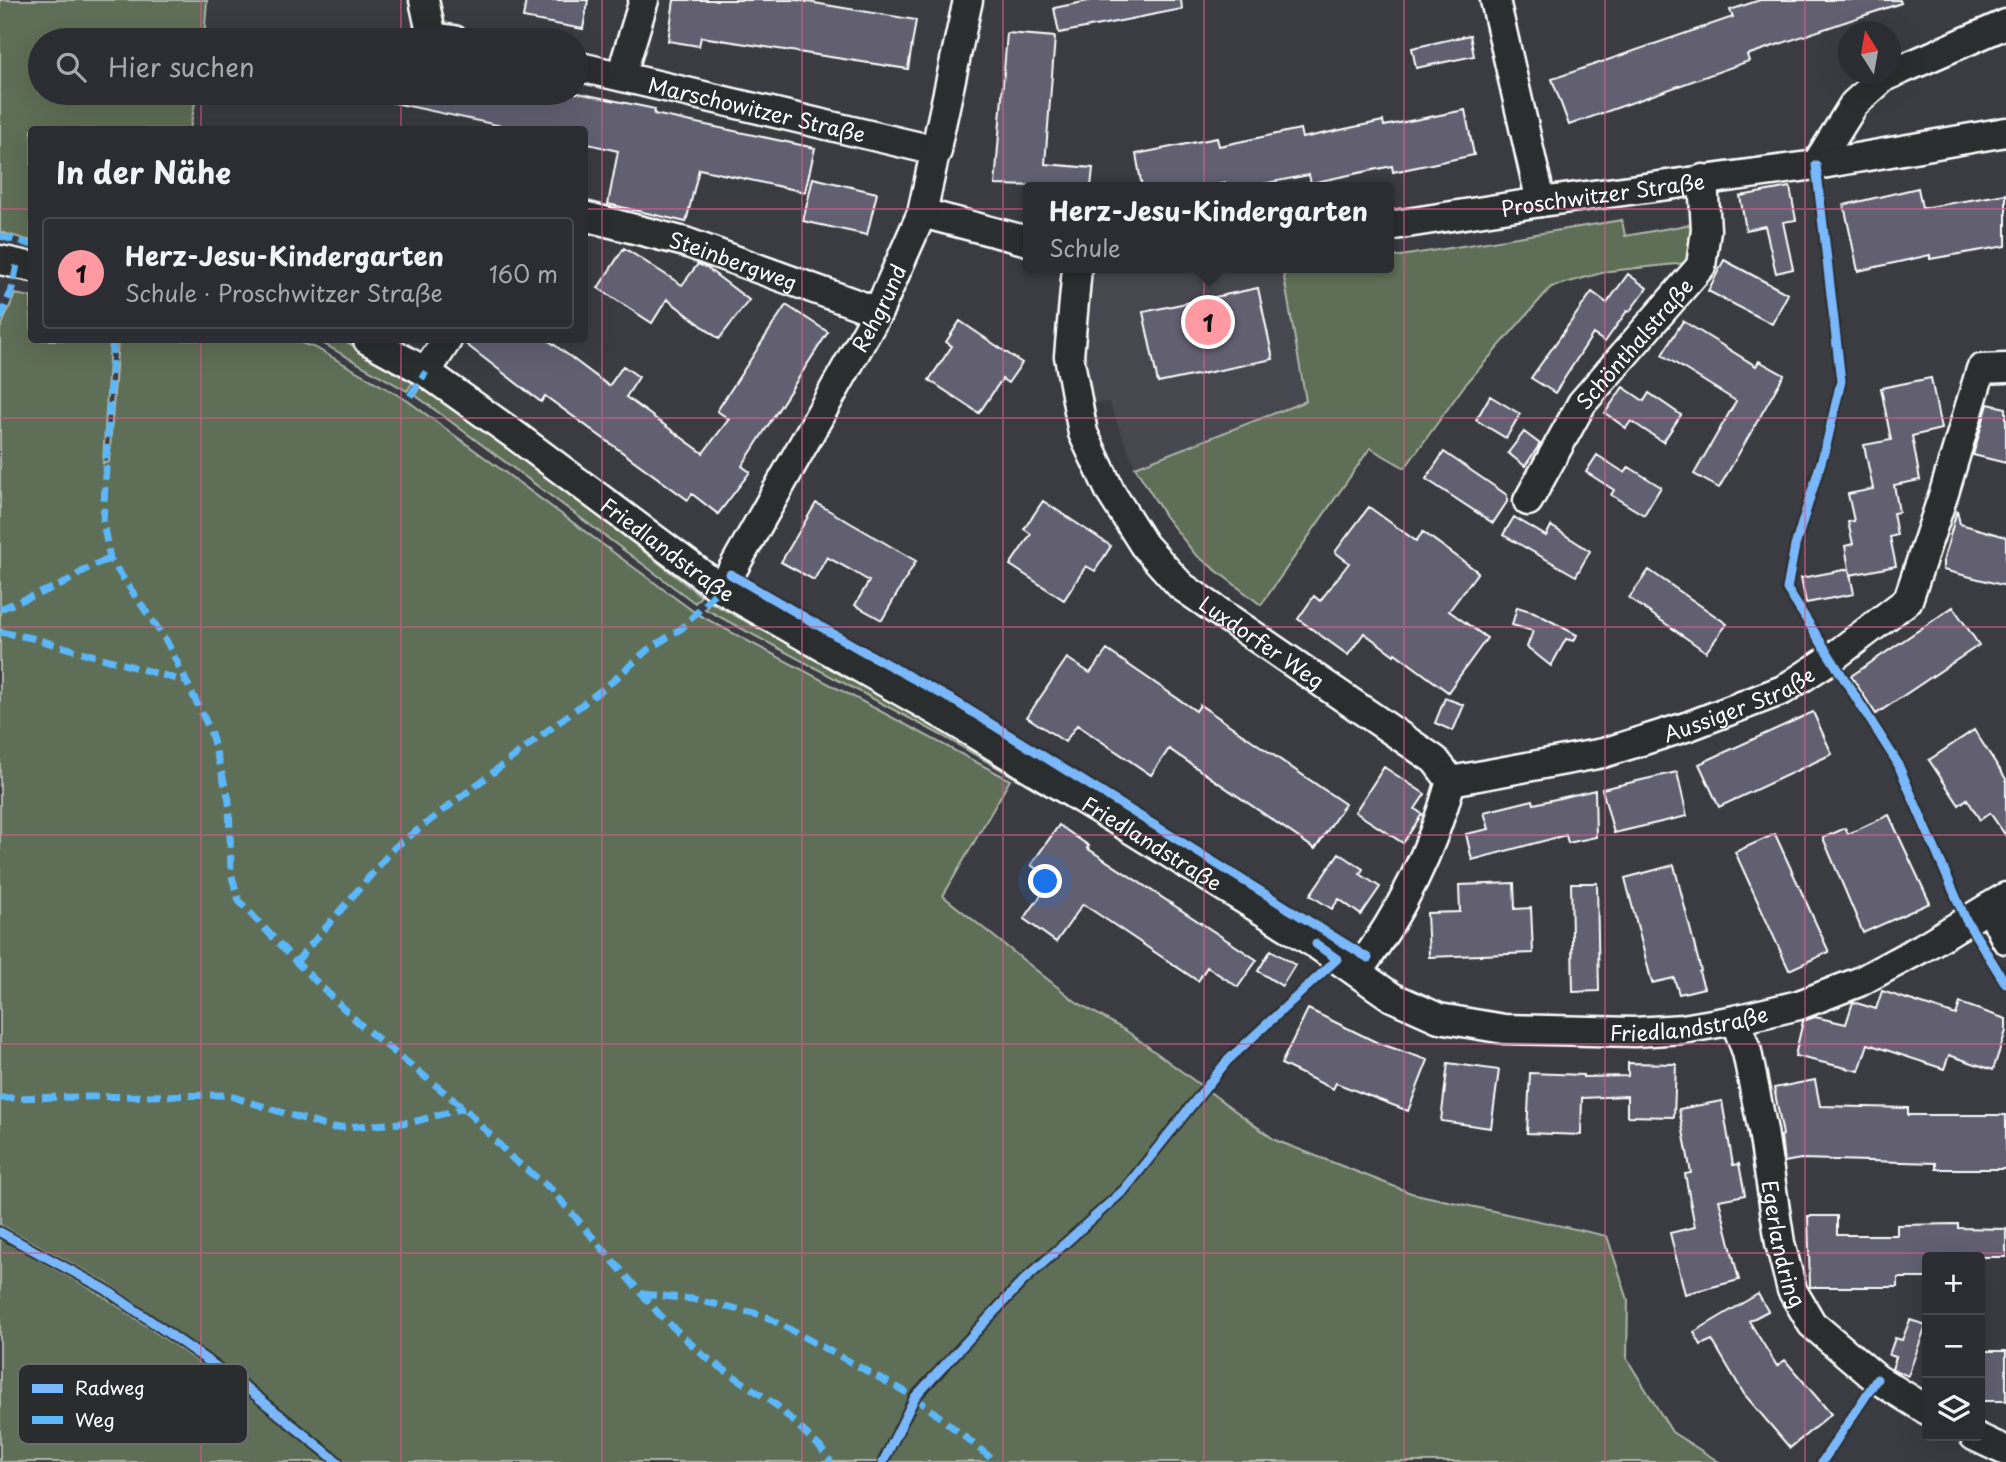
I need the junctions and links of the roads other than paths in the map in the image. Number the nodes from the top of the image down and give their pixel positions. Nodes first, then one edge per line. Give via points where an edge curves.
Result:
1 (424, 0) edge
2 (644, 0) edge
3 (968, 0) edge
4 (1495, 0) edge
5 (2006, 24) edge
6 (430, 28) edge
7 (588, 69) edge
8 (621, 76) junction
9 (2006, 131) edge
10 (937, 151) junction
11 (1816, 165) junction
12 (1703, 179) junction
13 (1541, 202) junction
14 (922, 213) junction
15 (588, 217) edge
16 (1394, 225) edge
17 (1023, 240) edge
18 (0, 260) edge
19 (28, 266) edge
20 (1077, 273) edge
21 (878, 312) junction
22 (373, 343) edge
23 (445, 343) edge
24 (2006, 368) edge
25 (426, 372) junction
26 (1528, 501) dead end
27 (720, 589) junction
28 (1451, 781) junction
29 (1998, 902) edge
30 (2006, 939) edge
31 (1357, 972) junction
32 (1735, 1020) junction
33 (1922, 1407) edge
34 (1985, 1441) edge
35 (2006, 1451) edge

1 - 6 street
2 - 8 street
3 - 10 street, Rehgrund
4 - 13 street
5 - 11 street via 1884,77 1854,104
7 - 8 street, Marschowitzer Straße
8 - 10 street, Marschowitzer Straße
9 - 11 street, Proschwitzer Straße
10 - 14 street, Rehgrund
11 - 12 street, Proschwitzer Straße
12 - 13 street, Proschwitzer Straße
12 - 26 street, Schönthalstraße via 1706,230 1701,266 1582,403
13 - 16 street, Proschwitzer Straße
14 - 17 street
14 - 21 street, Rehgrund
15 - 21 street, Steinbergweg via 685,242
18 - 19 street
20 - 28 street, Luxdorfer Weg via 1069,356 1083,433 1111,493 1144,545 1181,586 1435,760
21 - 27 street, Rehgrund
22 - 25 street, Friedlandstraße
23 - 25 street
24 - 28 street, Aussiger Straße via 1981,369 1908,600 1832,658 1783,690 1689,726 1603,753
25 - 27 street, Friedlandstraße
27 - 31 street, Friedlandstraße via 958,724
28 - 31 street via 1414,882
29 - 30 street
29 - 32 street, Friedlandstraße via 1835,993
31 - 32 street, Friedlandstraße via 1392,998 1439,1018 1504,1029 1635,1032
32 - 33 street, Egerlandring via 1747,1052 1792,1290 1812,1324 1877,1379
34 - 35 street

